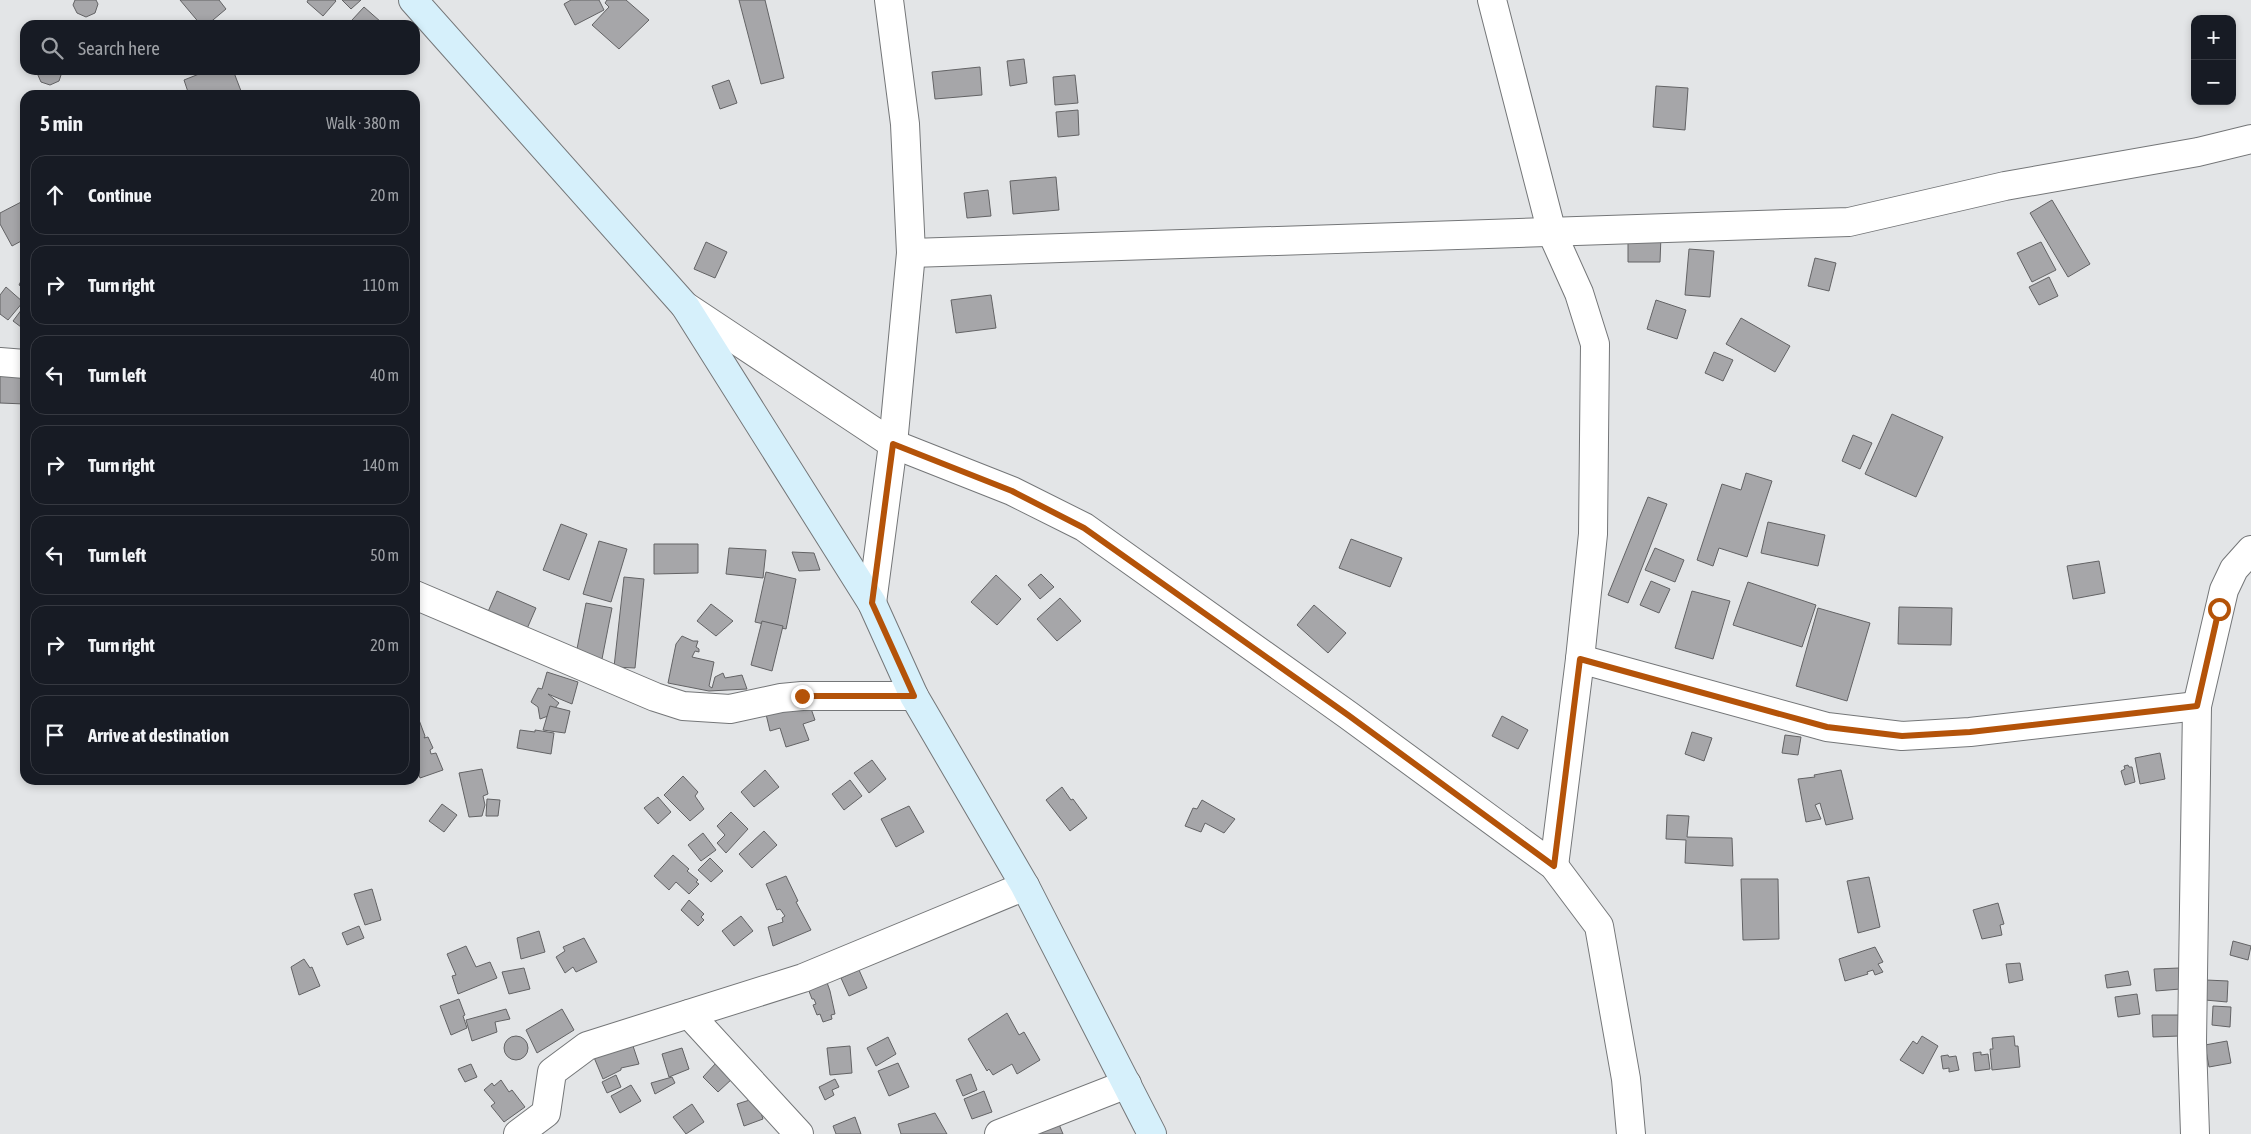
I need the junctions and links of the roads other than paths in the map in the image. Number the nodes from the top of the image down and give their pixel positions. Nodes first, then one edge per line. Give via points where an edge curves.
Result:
1 (412, 0) edge
2 (889, 0) edge
3 (1492, 0) edge
4 (2251, 139) edge
5 (1552, 233) junction
6 (910, 253) junction
7 (685, 306) junction
8 (0, 362) edge
9 (20, 364) edge
10 (893, 444) junction
11 (2251, 550) edge
12 (420, 597) edge
13 (872, 603) junction
14 (1580, 659) junction
15 (914, 696) junction
16 (2197, 706) junction
17 (1554, 866) junction
18 (1025, 886) junction
19 (689, 1014) junction
20 (1126, 1084) junction
21 (518, 1134) edge
22 (799, 1134) edge
23 (999, 1134) edge
24 (1152, 1134) edge
25 (1631, 1134) edge
26 (2195, 1134) edge

1 - 7 street
2 - 6 street via 905,124
3 - 5 street
4 - 5 street via 2198,152 2005,186 1849,222
5 - 6 street
5 - 14 street via 1579,293 1595,344 1593,534
6 - 10 street
7 - 10 street
7 - 13 street
8 - 9 street
10 - 13 street
10 - 17 street via 1012,491 1084,528
11 - 16 street via 2234,569 2224,590
12 - 15 street via 683,706 730,709 802,696
13 - 15 street
14 - 16 street via 1827,727 1902,736 1970,732
14 - 17 street
15 - 18 street
16 - 26 street via 2192,1042
17 - 25 street via 1600,926 1626,1078
18 - 19 street via 804,978
18 - 20 street
19 - 21 street via 587,1046 568,1059 552,1072 546,1113
19 - 22 street
20 - 23 street
20 - 24 street

